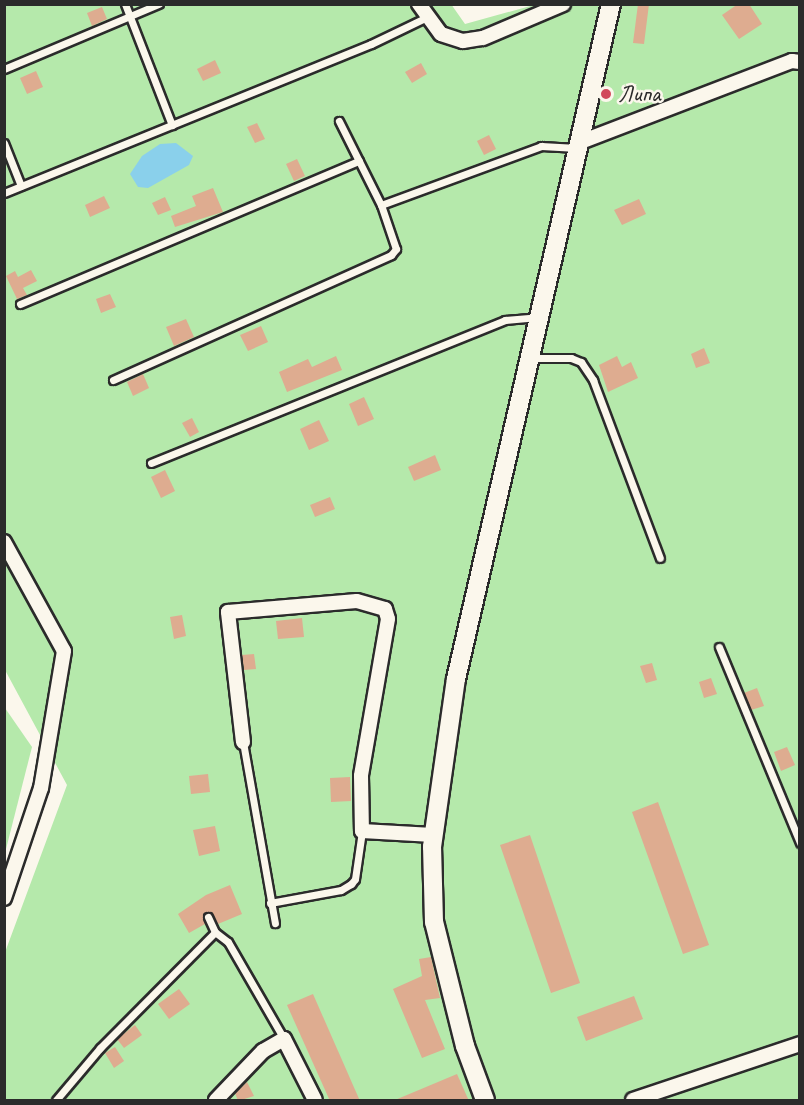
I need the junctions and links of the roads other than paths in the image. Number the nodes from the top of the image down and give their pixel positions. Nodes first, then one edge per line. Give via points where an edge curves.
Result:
1 (125, 4) edge
2 (159, 4) edge
3 (418, 4) edge
4 (564, 4) edge
5 (611, 4) edge
6 (130, 17) junction
7 (427, 17) junction
8 (800, 62) edge
9 (4, 69) edge
10 (339, 121) dead end
11 (172, 125) junction
12 (4, 144) edge
13 (577, 145) junction
14 (359, 161) junction
15 (21, 186) junction
16 (4, 193) edge
17 (381, 205) junction
18 (20, 304) dead end
19 (538, 317) junction
20 (530, 358) junction
21 (113, 380) dead end
22 (151, 463) dead end
23 (4, 542) edge
24 (660, 558) dead end
25 (719, 647) dead end
26 (243, 742) joint
27 (362, 831) junction
28 (433, 835) junction
29 (800, 843) edge
30 (4, 898) edge
31 (270, 903) junction
32 (208, 917) dead end
33 (275, 923) dead end
34 (215, 932) junction
35 (285, 1039) junction
36 (800, 1044) edge
37 (56, 1101) edge
38 (216, 1101) edge
39 (315, 1101) edge
40 (485, 1101) edge
41 (633, 1101) edge

1 - 6 lane
2 - 6 lane
3 - 7 street
4 - 7 street via 483,38 463,41 441,34
5 - 13 street
6 - 9 lane
6 - 11 lane
7 - 11 lane via 371,44
8 - 13 street via 792,61
10 - 14 lane
11 - 15 lane
12 - 15 lane
13 - 17 lane via 541,146
13 - 19 street
14 - 17 lane
14 - 18 lane
15 - 16 lane
17 - 21 lane via 395,240 396,249 391,255
19 - 20 street
19 - 22 lane via 505,320
20 - 24 lane via 571,358 581,362 593,380
20 - 28 street via 456,679
23 - 30 street via 64,651 41,788
25 - 29 lane
26 - 27 street via 228,612 357,601 385,609 388,619 361,776
26 - 31 lane
27 - 28 street
27 - 31 lane via 351,884 341,890
28 - 40 street via 434,922 465,1046
31 - 33 lane
32 - 34 lane
34 - 35 lane via 228,942
34 - 37 lane via 100,1048
35 - 38 street via 263,1051
35 - 39 street
36 - 41 street

